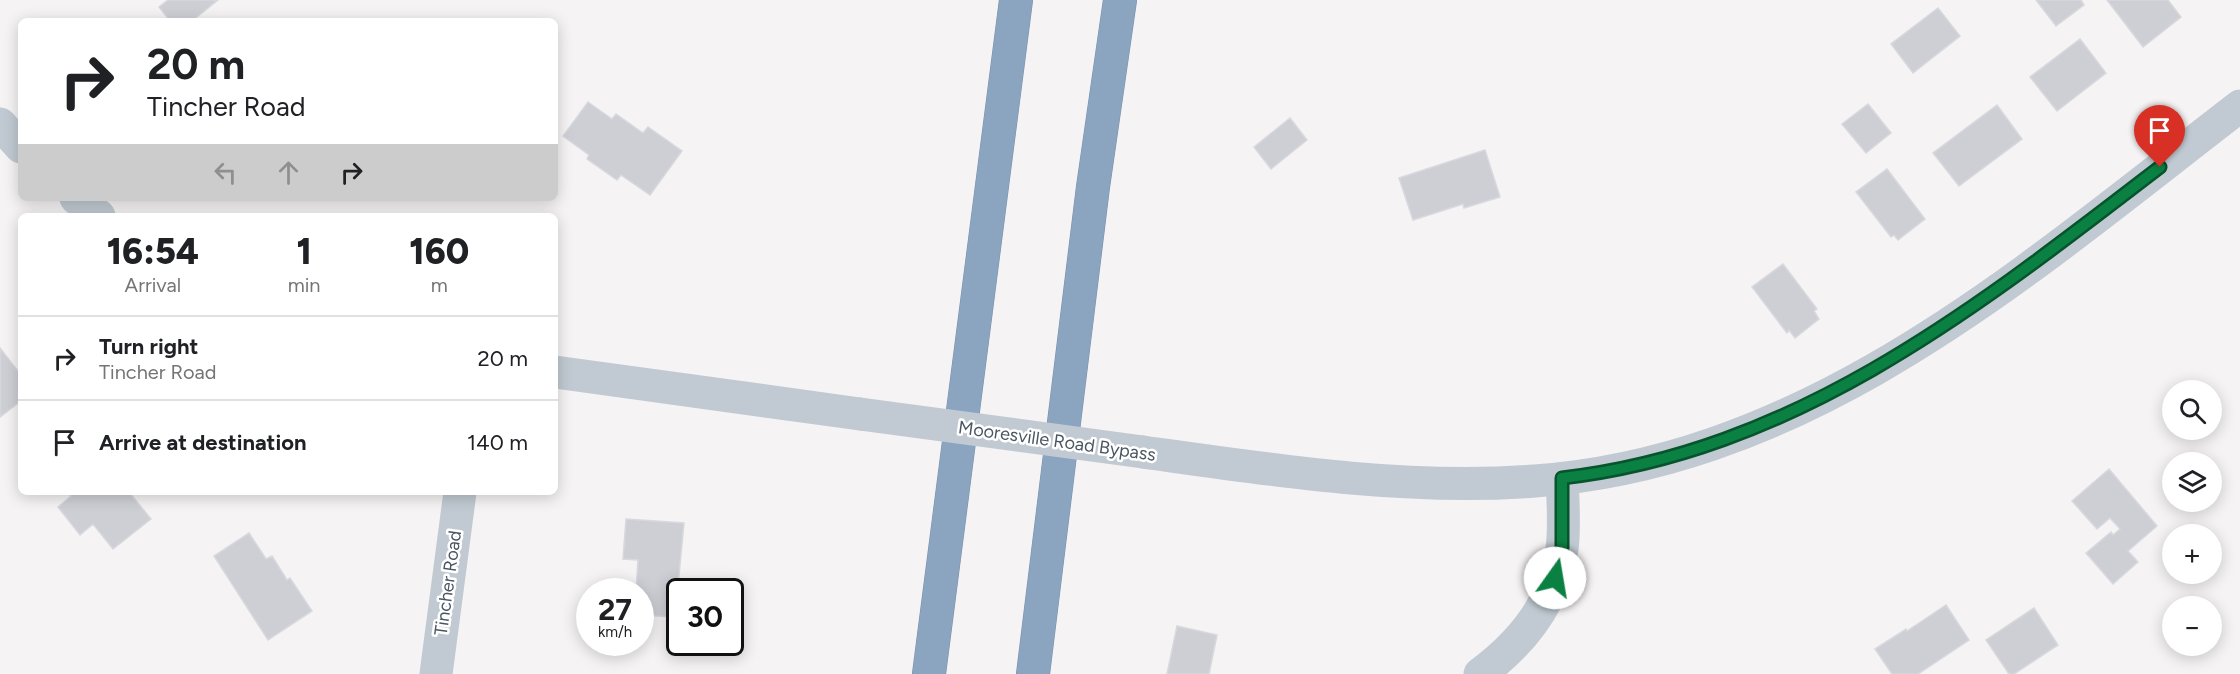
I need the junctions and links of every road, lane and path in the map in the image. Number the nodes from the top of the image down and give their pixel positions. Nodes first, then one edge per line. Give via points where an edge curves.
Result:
1 (1016, 0) edge
2 (1120, 0) edge
3 (2240, 106) edge
4 (0, 123) edge
5 (18, 144) edge
6 (80, 201) edge
7 (95, 213) edge
8 (558, 372) edge
9 (1562, 478) junction
10 (460, 495) edge
11 (436, 674) edge
12 (929, 674) edge
13 (1033, 674) edge
14 (1480, 674) edge

1 - 12 highway
2 - 13 highway
3 - 9 street via 1985,299 1851,383 1799,410 1717,443 1634,467
4 - 5 street
6 - 7 street
8 - 9 street, Mooresville Road Bypass, bridge via 1254,467 1397,481 1533,482
9 - 14 street via 1562,548 1549,593 1525,634
10 - 11 street, Tincher Road

